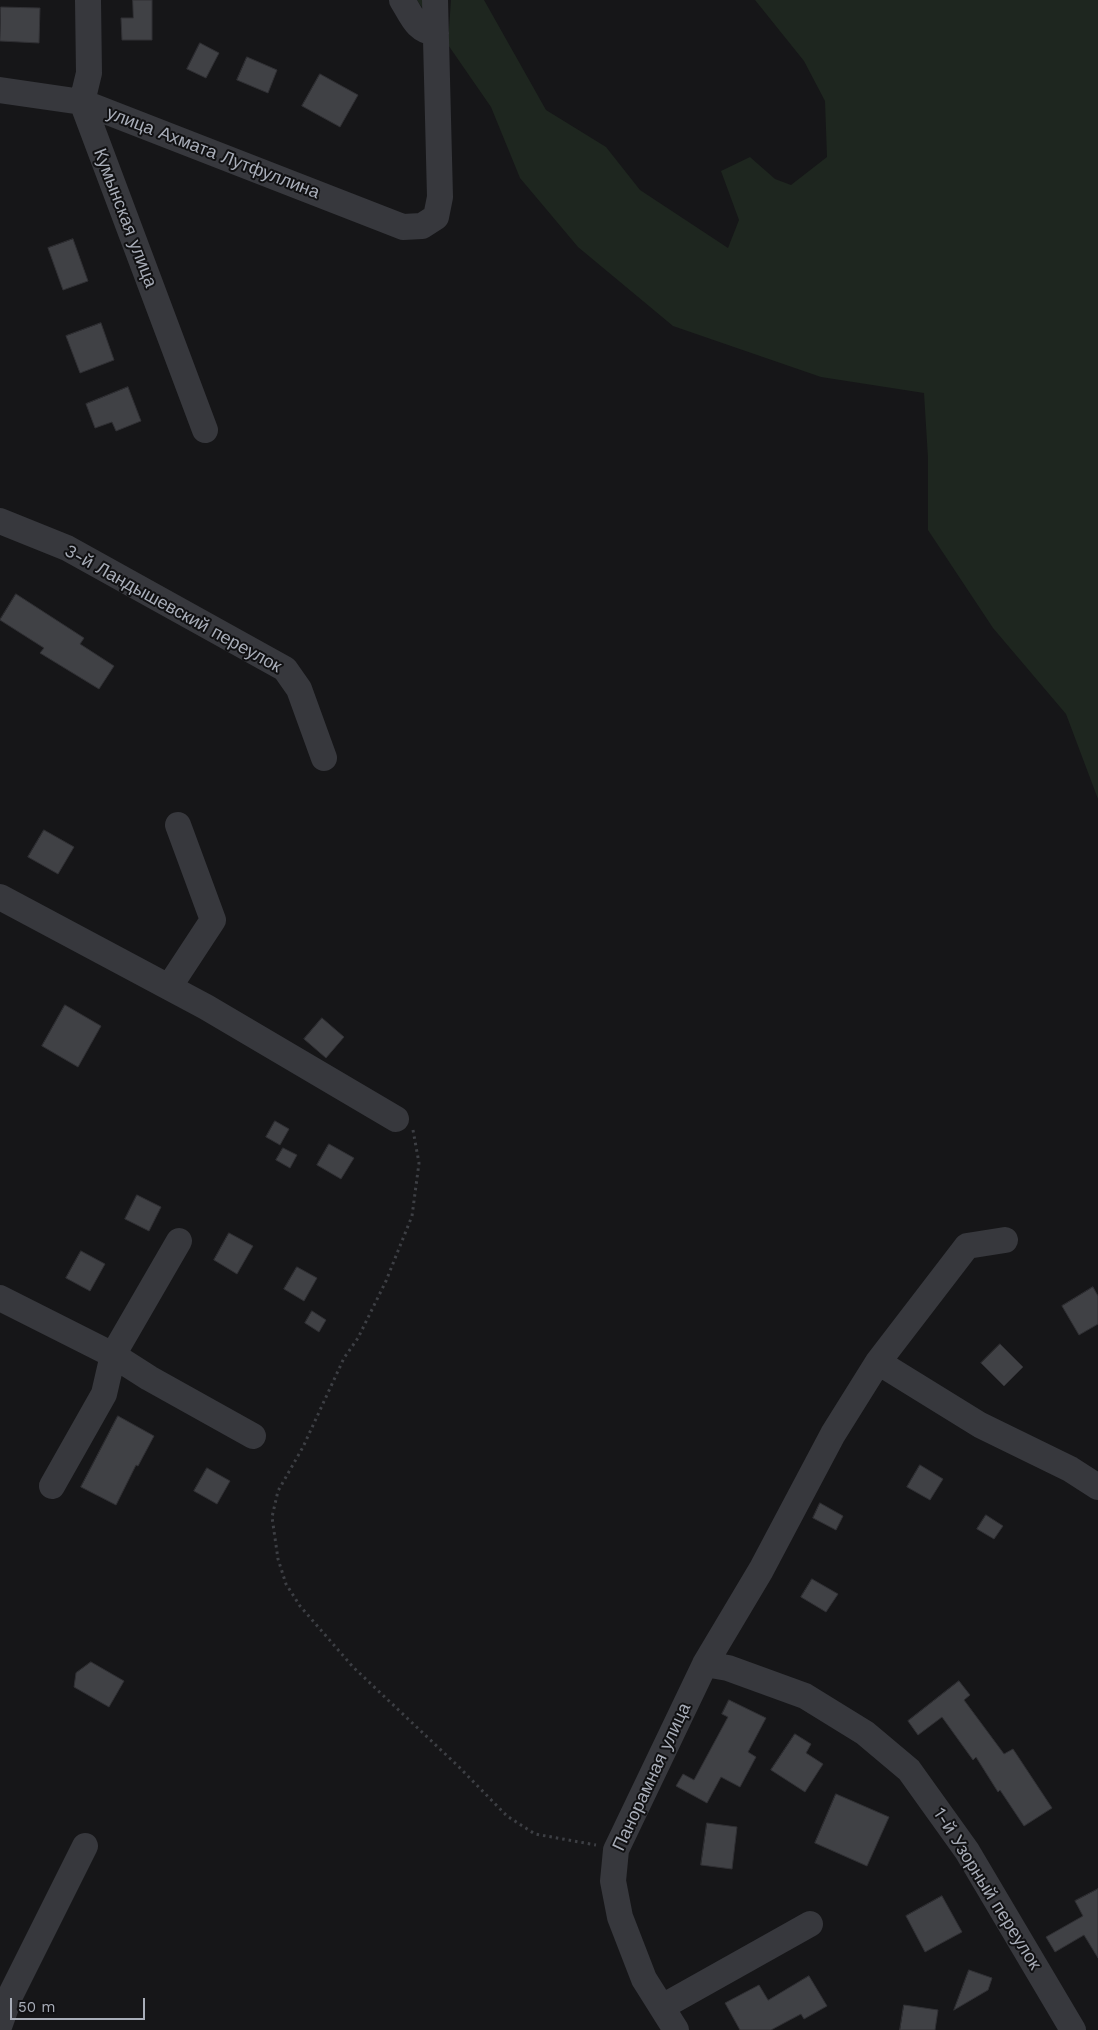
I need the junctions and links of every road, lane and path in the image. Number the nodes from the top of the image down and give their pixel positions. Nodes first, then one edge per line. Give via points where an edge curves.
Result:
1 (88, 0) edge
2 (402, 0) edge
3 (435, 0) edge
4 (436, 33) junction
5 (0, 90) edge
6 (82, 102) junction
7 (205, 430) dead end
8 (0, 521) edge
9 (324, 758) dead end
10 (178, 825) dead end
11 (0, 897) edge
12 (170, 987) junction
13 (396, 1119) joint
14 (1006, 1240) dead end
15 (180, 1242) dead end
16 (0, 1298) edge
17 (113, 1355) junction
18 (878, 1362) junction
19 (253, 1436) dead end
20 (52, 1486) dead end
21 (1098, 1487) edge
22 (705, 1664) junction
23 (85, 1846) dead end
24 (616, 1850) junction
25 (810, 1924) dead end
26 (662, 2007) junction
27 (0, 2024) edge
28 (676, 2030) edge
29 (1073, 2030) edge

1 - 6 street via 89,73
2 - 4 street via 419,27
3 - 4 street
4 - 6 street, улица Ахмата Лутфуллина via 440,197 436,217 422,226 403,227
5 - 6 street, улица Ахмата Лутфуллина
6 - 7 street, Кумынская улица
8 - 9 street, 3-й Ландышевский переулок via 67,548 285,669 299,689
10 - 12 street via 213,920
11 - 12 street
12 - 13 street
13 - 24 path via 415,1131 418,1164 412,1216 386,1281 278,1491 272,1518 278,1559 286,1584 300,1606 353,1667 507,1816 534,1834
14 - 18 street, Панорамная улица via 968,1246
15 - 17 street
16 - 17 street
17 - 19 street
17 - 20 street via 104,1394
18 - 21 street via 980,1425 1070,1469
18 - 22 street, Панорамная улица via 832,1434 761,1570
22 - 24 street, Панорамная улица
22 - 29 street, 1-й Узорный переулок via 728,1668 805,1696 865,1733 909,1770 967,1851
23 - 27 street via 10,1996
24 - 26 street, Панорамная улица via 613,1881 620,1917 644,1979
25 - 26 street
26 - 28 street, Панорамная улица

